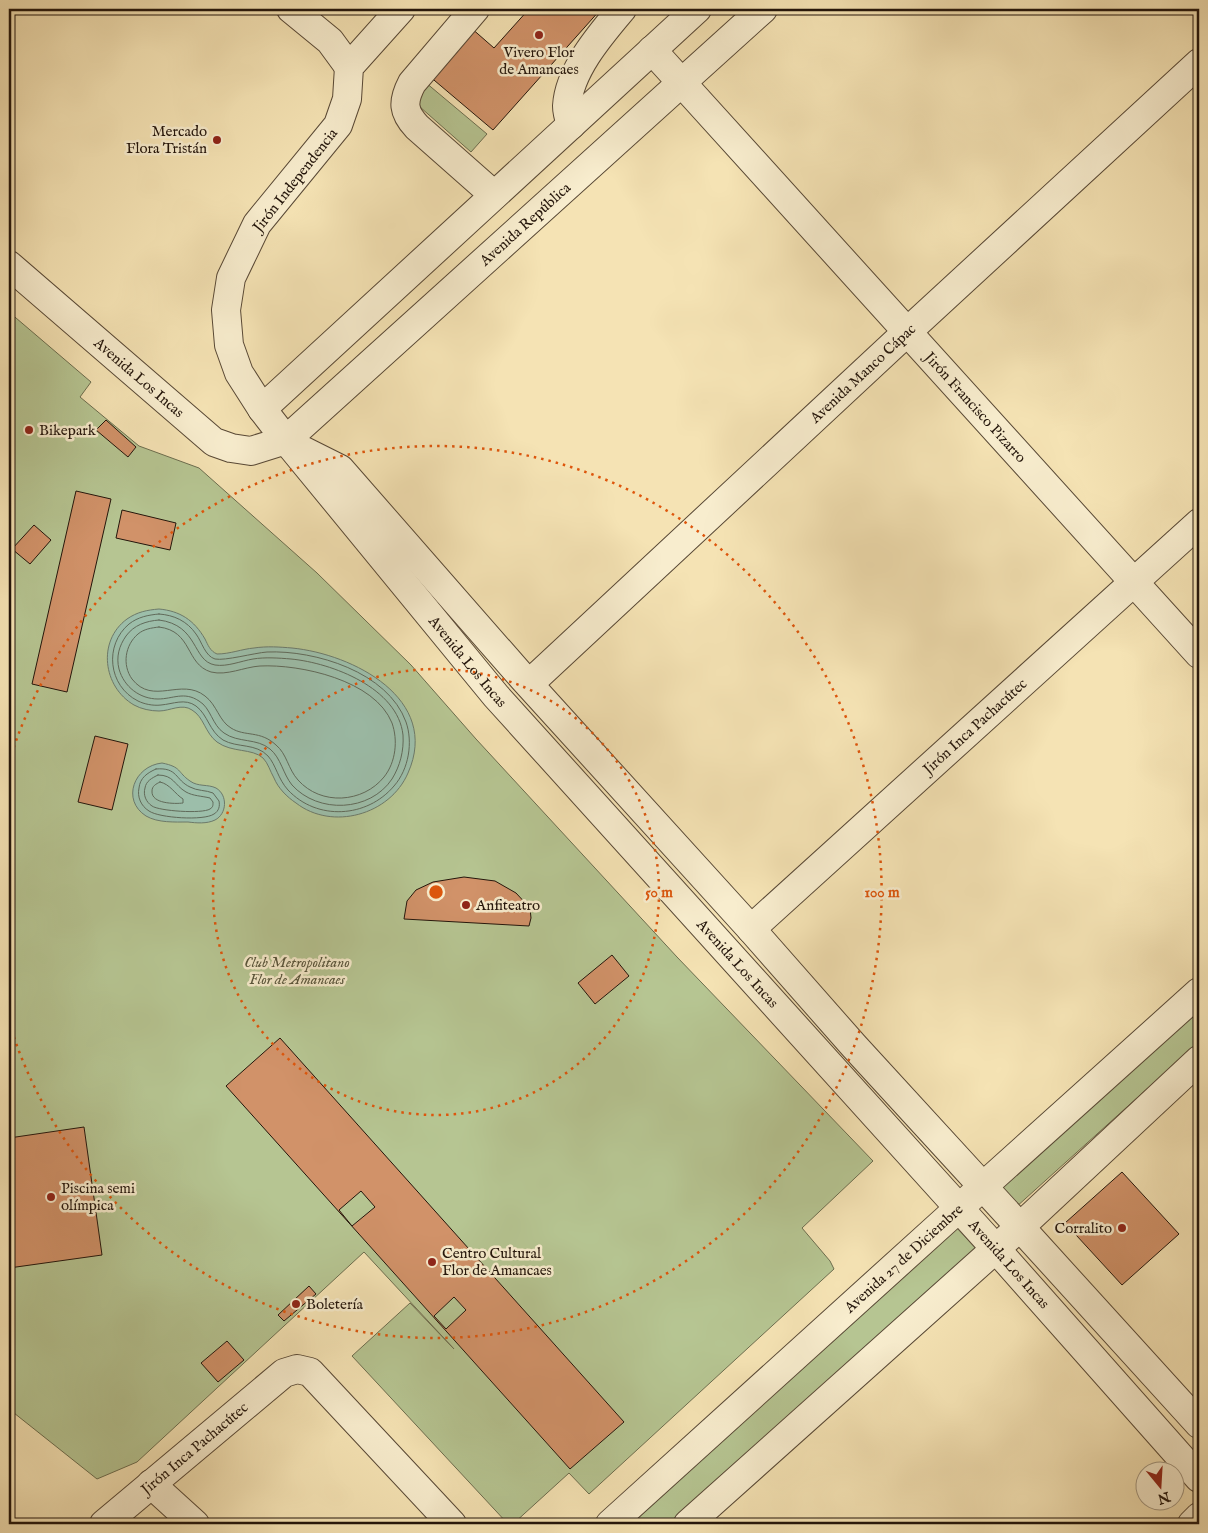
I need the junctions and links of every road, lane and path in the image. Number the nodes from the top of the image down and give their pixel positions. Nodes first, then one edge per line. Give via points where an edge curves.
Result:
1 (292, 9) edge
2 (401, 9) edge
3 (476, 9) edge
4 (622, 9) edge
5 (697, 9) edge
6 (763, 9) edge
7 (652, 50) junction
8 (1199, 63) edge
9 (349, 67) junction
10 (681, 83) junction
11 (571, 125) junction
12 (494, 195) junction
13 (9, 265) edge
14 (907, 332) junction
15 (262, 409) junction
16 (286, 440) junction
17 (1199, 523) edge
18 (1134, 582) junction
19 (1199, 654) edge
20 (530, 684) junction
21 (751, 929) junction
22 (1199, 992) edge
23 (1199, 1060) edge
24 (983, 1187) junction
25 (958, 1208) junction
26 (1020, 1227) junction
27 (996, 1248) junction
28 (1199, 1424) edge
29 (1199, 1478) edge
30 (151, 1484) junction
31 (1199, 1518) edge
32 (443, 1521) edge
33 (104, 1524) edge
34 (195, 1524) edge
35 (610, 1524) edge
36 (688, 1524) edge
37 (1192, 1524) edge

1 - 9 street via 330,41
2 - 9 street
3 - 12 street via 420,72 406,94 405,104 406,112 418,127
4 - 11 street via 599,36 570,87 567,108
5 - 7 street
6 - 10 street, Avenida República
7 - 10 street, Jirón Francisco Pizarro
7 - 11 street
8 - 14 street, Avenida Manco Cápac
9 - 15 street, Jirón Independencia via 347,100 338,125 257,224 231,278 226,310 229,346 239,373
10 - 14 street, Jirón Francisco Pizarro
10 - 16 street, Avenida República
11 - 12 street
12 - 15 street
13 - 16 street, Avenida Los Incas via 214,442 251,451
14 - 18 street, Jirón Francisco Pizarro
14 - 20 street, Avenida Manco Cápac
15 - 16 street, Jirón Independencia
16 - 20 street, Avenida Los Incas via 340,469
16 - 25 street, Avenida Los Incas via 496,696
17 - 18 street, Jirón Inca Pachacútec
18 - 19 street, Jirón Francisco Pizarro
18 - 21 street, Jirón Inca Pachacútec
20 - 21 street, Avenida Los Incas
21 - 24 street, Avenida Los Incas
22 - 24 street, Avenida 27 de Diciembre
23 - 26 street
24 - 25 street, Avenida 27 de Diciembre
24 - 26 street, Avenida Los Incas
25 - 27 street, Avenida Los Incas
25 - 35 street, Avenida 27 de Diciembre
26 - 27 street
26 - 28 street, Avenida Los Incas
27 - 29 street, Avenida Los Incas
27 - 36 street
30 - 32 street, Jirón Inca Pachacútec via 284,1373 297,1369 310,1372
30 - 33 street, Jirón Inca Pachacútec
30 - 34 street
31 - 37 street

